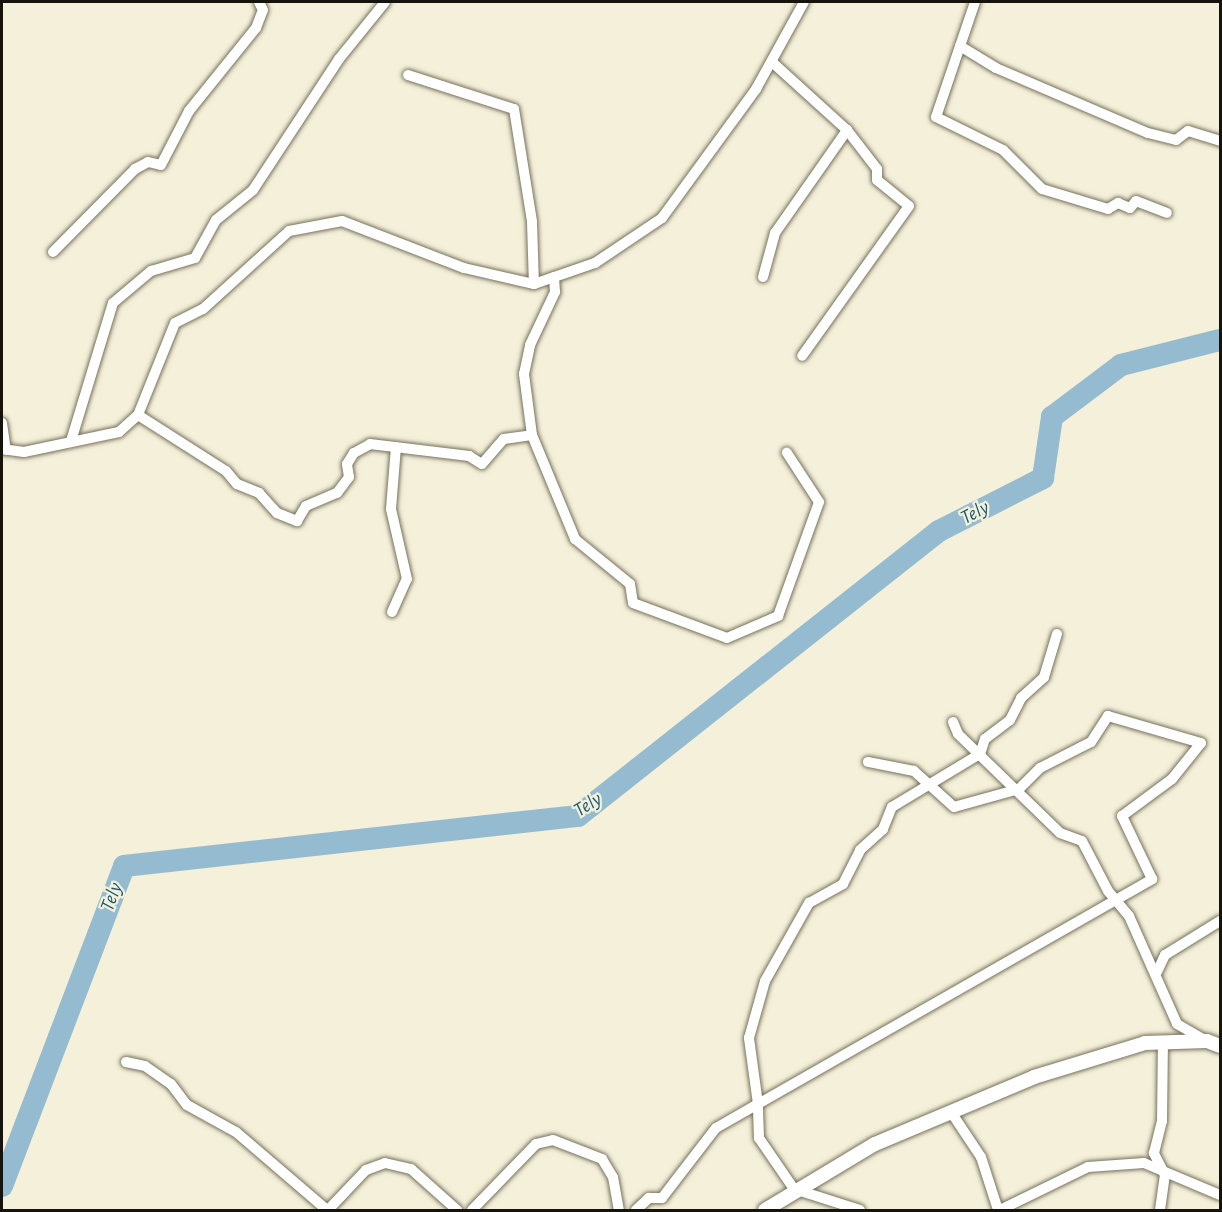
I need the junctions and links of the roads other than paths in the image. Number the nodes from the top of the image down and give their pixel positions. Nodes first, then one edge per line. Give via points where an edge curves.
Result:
1 (259, 2) edge
2 (385, 2) edge
3 (804, 2) edge
4 (975, 2) edge
5 (960, 46) junction
6 (772, 62) junction
7 (408, 75) dead end
8 (847, 130) junction
9 (1221, 141) edge
10 (1167, 213) dead end
11 (53, 252) dead end
12 (554, 277) junction
13 (763, 277) dead end
14 (534, 284) junction
15 (802, 356) dead end
16 (138, 415) junction
17 (2, 423) edge
18 (532, 435) junction
19 (71, 441) junction
20 (396, 447) junction
21 (4, 449) edge
22 (787, 453) dead end
23 (392, 612) dead end
24 (1057, 634) dead end
25 (953, 722) dead end
26 (980, 754) junction
27 (868, 762) dead end
28 (929, 785) junction
29 (1019, 789) junction
30 (1117, 902) junction
31 (1221, 921) edge
32 (1157, 972) junction
33 (1207, 1041) junction
34 (1162, 1042) junction
35 (1221, 1046) edge
36 (126, 1062) dead end
37 (758, 1104) junction
38 (951, 1112) junction
39 (1165, 1175) junction
40 (794, 1189) junction
41 (1221, 1195) edge
42 (327, 1210) edge
43 (457, 1210) edge
44 (472, 1210) edge
45 (619, 1210) edge
46 (636, 1210) edge
47 (765, 1210) edge
48 (860, 1210) edge
49 (999, 1210) edge
50 (1160, 1210) edge

1 - 11 street via 263,9 256,28 189,111 161,165 148,162 135,169
2 - 19 street via 339,59 253,190 216,220 195,258 150,271 113,303
3 - 6 street
4 - 5 street
5 - 9 street via 996,68 1148,133 1176,140 1188,131
5 - 10 street via 936,117 1003,150 1042,189 1108,209 1118,203 1130,208 1136,201
6 - 8 street
6 - 12 street via 662,218 595,263
7 - 14 street via 514,109 532,222
8 - 13 street via 775,233
8 - 15 street via 877,169 877,180 909,206
12 - 14 street
12 - 18 street via 555,292 530,345 524,374
14 - 16 street via 464,268 342,221 289,231 203,309 175,323
16 - 19 street via 119,432
16 - 20 street via 226,471 237,484 259,493 277,513 297,521 306,506 337,493 349,477 347,464 354,453 370,444
17 - 21 street
18 - 20 street via 504,439 482,464 470,456
18 - 22 street via 575,539 630,584 633,603 727,638 778,616 819,502
19 - 21 street via 24,452
20 - 23 street via 391,509 407,579
24 - 26 street via 1044,677 1021,698 1010,720 985,739
25 - 26 street via 958,734
26 - 28 street
26 - 29 street
27 - 28 street via 914,771
28 - 29 street via 954,807
28 - 37 street via 892,807 883,829 860,850 843,884 809,903 765,981 749,1038
29 - 30 street via 1060,833 1082,841
29 - 30 street via 1040,768 1091,742 1108,716 1201,743 1172,779 1122,816 1152,879
30 - 32 street
30 - 37 street
31 - 32 street via 1165,955
32 - 33 street via 1177,1024
33 - 34 street
33 - 35 street
34 - 38 street via 1034,1077
34 - 39 street via 1162,1121 1154,1153
36 - 42 street via 145,1066 187,1105 236,1132
37 - 40 street via 759,1138
37 - 46 street via 716,1128 662,1198 650,1198
38 - 40 street via 875,1144
38 - 49 street via 981,1157
39 - 41 street
39 - 49 street via 1144,1163 1088,1167
39 - 50 street
40 - 47 street
40 - 48 street
42 - 43 street via 366,1170 385,1163 411,1169
44 - 45 street via 536,1143 553,1140 602,1159 613,1177

